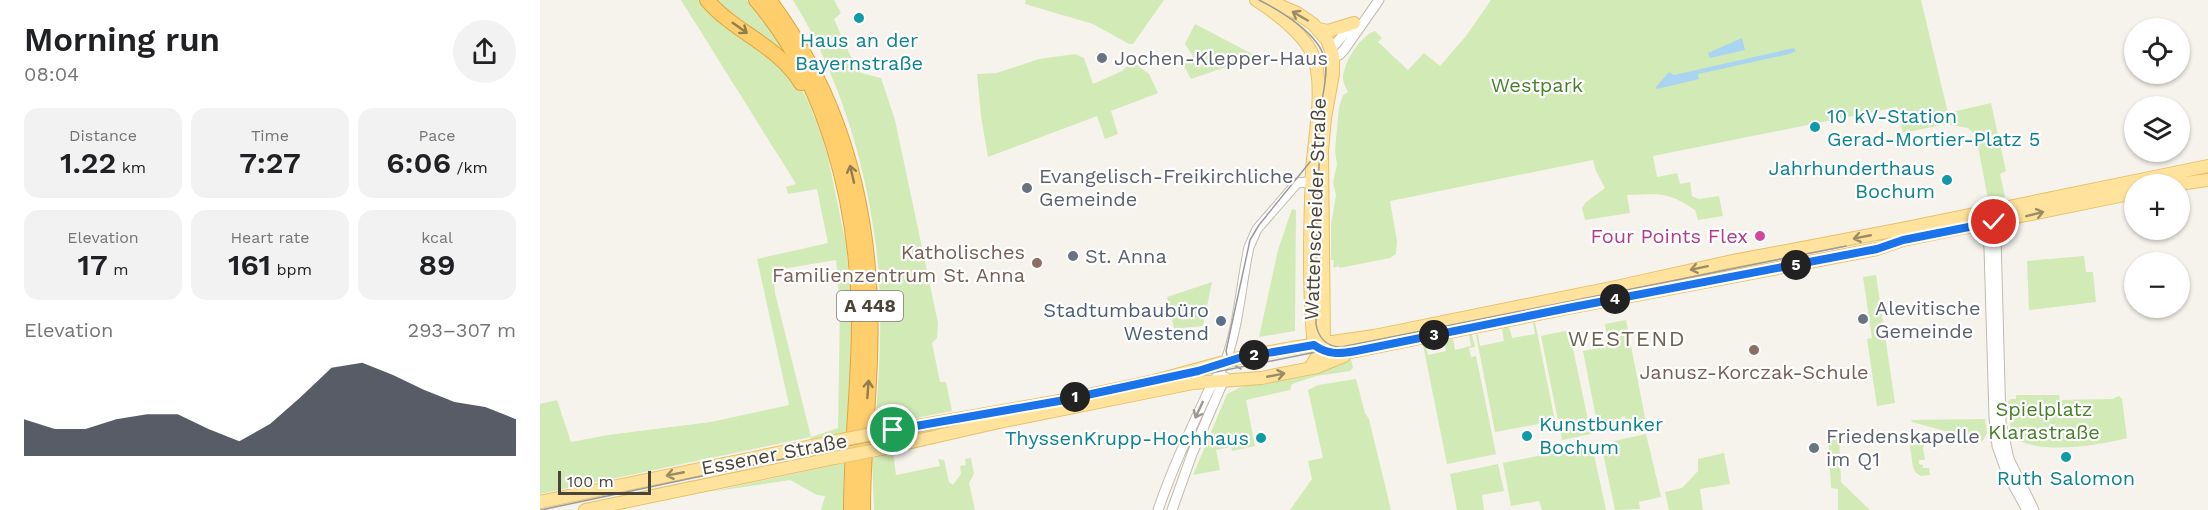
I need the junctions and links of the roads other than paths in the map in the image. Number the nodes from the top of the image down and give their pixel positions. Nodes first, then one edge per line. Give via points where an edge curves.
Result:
1 (707, 0) edge
2 (756, 0) edge
3 (770, 0) edge
4 (778, 0) edge
5 (1256, 0) edge
6 (1267, 0) edge
7 (1377, 3) edge
8 (786, 22) junction
9 (1354, 23) junction
10 (1318, 29) junction
11 (1298, 35) junction
12 (1331, 56) junction
13 (1318, 72) junction
14 (2208, 166) edge
15 (2190, 175) edge
16 (841, 176) junction
17 (1317, 181) junction
18 (2190, 181) edge
19 (2205, 182) edge
20 (2124, 192) edge
21 (2124, 195) edge
22 (1989, 219) junction
23 (1319, 346) junction
24 (1356, 351) junction
25 (1225, 363) junction
26 (1311, 368) junction
27 (1219, 381) junction
28 (1044, 408) junction
29 (2005, 458) junction
30 (1169, 479) junction
31 (1181, 483) junction
32 (540, 502) edge
33 (585, 510) edge
34 (851, 510) edge
35 (863, 510) edge
36 (1158, 510) edge
37 (1172, 510) edge
38 (2027, 510) edge
39 (2034, 510) edge

1 -> 16 highway via 789,66 810,99
2 - 16 highway, A 448 via 790,47 811,86
3 - 8 highway, A 448
4 - 8 highway
5 - 11 main road, Wattenscheider Straße
10 -> 6 main road via 1305,18
7 - 9 street
7 - 12 street via 1344,50
35 -> 8 highway, A 448 via 870,335 864,237 850,164 831,107
9 - 10 main road via 1328,31
9 - 12 street
10 - 12 main road
11 - 12 main road, Wattenscheider Straße
11 - 13 main road, Wattenscheider Straße via 1312,53
12 - 13 main road, Wattenscheider Straße
12 - 17 main road, Wattenscheider Straße
13 - 17 main road, Wattenscheider Straße
14 - 15 main road
16 - 34 highway, A 448 via 854,247 859,311
17 - 23 main road, Wattenscheider Straße
17 - 25 street via 1294,186 1254,236
18 - 19 main road
20 - 22 main road
22 -> 21 main road
22 -> 23 main road via 1705,267
22 - 24 main road via 1877,249
22 - 29 street
23 - 24 main road via 1335,354
23 - 25 main road, Essener Straße
23 - 26 main road
24 - 26 main road, Essener Straße
25 - 27 street
25 - 28 main road, Essener Straße
27 -> 26 main road, Essener Straße
27 - 28 main road, Essener Straße
27 -> 30 street
27 - 31 street
28 -> 32 main road, Essener Straße, bridge via 883,432
28 - 33 main road, Essener Straße, bridge via 881,449
29 - 38 street
29 - 39 street
30 - 31 street
30 - 36 street
31 - 37 street

